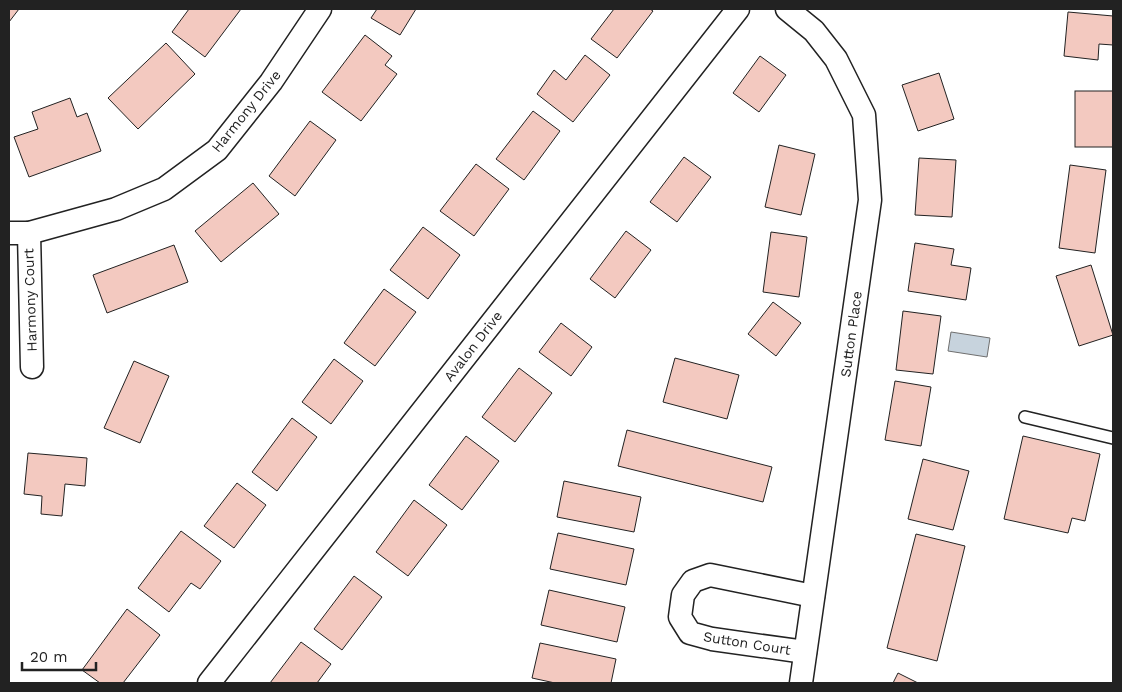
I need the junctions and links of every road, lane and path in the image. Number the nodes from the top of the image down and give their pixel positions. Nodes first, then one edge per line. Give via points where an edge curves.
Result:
1 (320, 9) edge
2 (738, 9) edge
3 (787, 9) edge
4 (19, 233) edge
5 (32, 366) dead end
6 (1024, 417) dead end
7 (1113, 438) edge
8 (814, 596) junction
9 (805, 652) junction
10 (209, 683) edge
11 (801, 683) edge

1 - 4 street, Harmony Drive via 271,82 217,150 164,189 116,209
2 - 10 street, Avalon Drive
3 - 8 street, Sutton Place via 814,31 836,59 864,115 870,200
4 - 5 street, Harmony Court
6 - 7 lane
8 - 9 street, Sutton Place
8 - 9 street, Sutton Court via 710,575 693,581 683,595 680,617 690,633
9 - 11 street, Sutton Place

